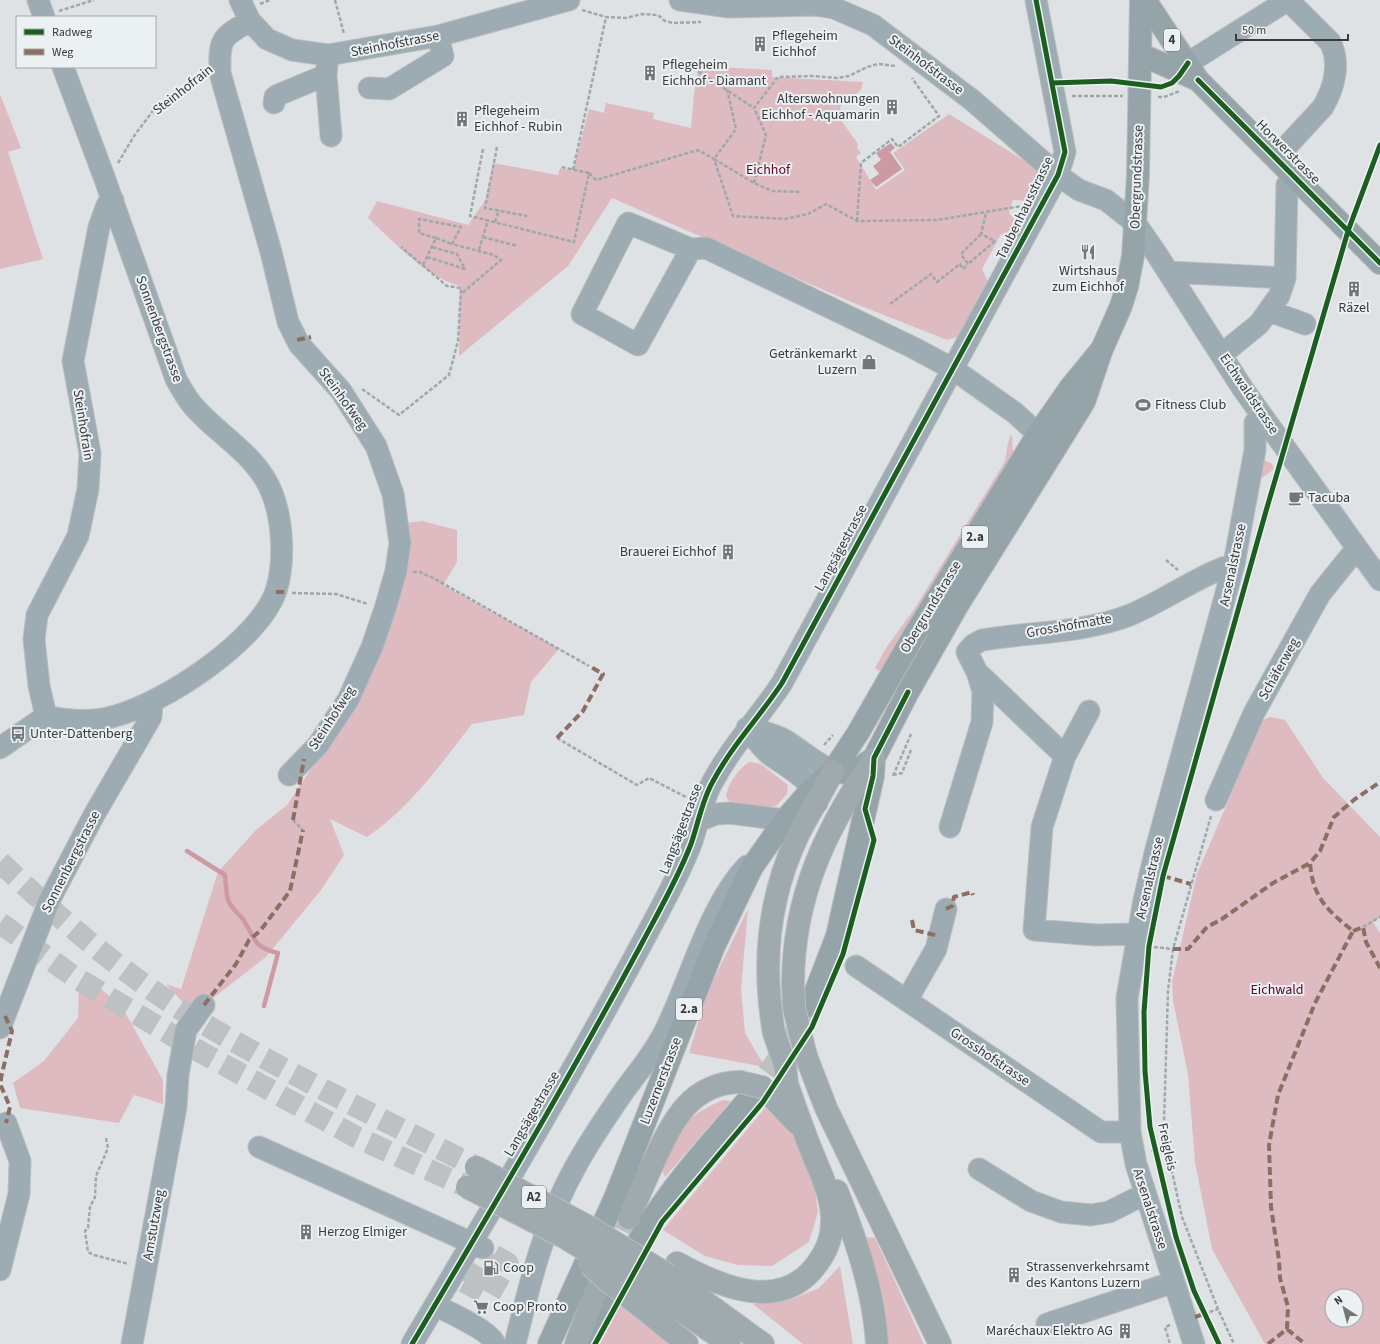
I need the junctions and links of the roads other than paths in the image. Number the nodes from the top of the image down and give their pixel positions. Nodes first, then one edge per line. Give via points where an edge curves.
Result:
1 (38, 0) edge
2 (240, 0) edge
3 (680, 0) edge
4 (1036, 0) edge
5 (1142, 0) edge
6 (1145, 0) edge
7 (1288, 0) edge
8 (574, 5) edge
9 (44, 16) edge
10 (250, 21) junction
11 (438, 36) junction
12 (1140, 54) junction
13 (327, 65) junction
14 (63, 68) edge
15 (1193, 71) junction
16 (369, 88) dead end
17 (274, 103) dead end
18 (331, 136) dead end
19 (1276, 158) junction
20 (1058, 175) junction
21 (1295, 177) junction
22 (113, 200) junction
23 (1136, 224) junction
24 (691, 249) junction
25 (1380, 263) edge
26 (1168, 272) junction
27 (1285, 278) junction
28 (1269, 311) junction
29 (1305, 324) dead end
30 (1102, 349) junction
31 (1222, 354) junction
32 (953, 369) junction
33 (1264, 418) junction
34 (1038, 434) junction
35 (1046, 461) junction
36 (1357, 548) junction
37 (1234, 564) junction
38 (1380, 580) edge
39 (977, 672) junction
40 (152, 702) junction
41 (1089, 711) dead end
42 (46, 716) junction
43 (747, 728) junction
44 (0, 748) edge
45 (1065, 756) junction
46 (874, 758) junction
47 (833, 771) junction
48 (289, 775) dead end
49 (815, 796) junction
50 (1216, 800) road end
51 (785, 820) junction
52 (698, 821) junction
53 (950, 827) dead end
54 (763, 850) junction
55 (946, 909) dead end
56 (1143, 940) junction
57 (856, 966) dead end
58 (907, 1000) junction
59 (204, 1005) dead end
60 (810, 1006) tunnel mouth
61 (0, 1028) edge
62 (773, 1089) junction
63 (6, 1123) dead end
64 (808, 1131) junction
65 (1130, 1132) junction
66 (259, 1147) dead end
67 (979, 1169) dead end
68 (1145, 1194) junction
69 (629, 1218) tunnel mouth
70 (477, 1246) junction
71 (673, 1269) junction
72 (0, 1270) edge
73 (1174, 1282) junction
74 (596, 1291) dead end
75 (650, 1301) junction
76 (435, 1305) junction
77 (1048, 1324) dead end
78 (132, 1344) edge
79 (412, 1344) edge
80 (495, 1344) edge
81 (515, 1344) edge
82 (549, 1344) edge
83 (576, 1344) edge
84 (580, 1344) edge
85 (687, 1344) edge
86 (729, 1344) edge
87 (763, 1344) edge
88 (877, 1344) edge
89 (940, 1344) edge
90 (1194, 1344) edge

1 - 9 street
2 - 10 street, Steinhofstrasse
3 - 20 street, Steinhofstrasse via 728,7 816,5 834,8 873,25 972,100
4 - 20 street, Taubenhausstrasse via 1066,152
5 - 12 main road, Obergrundstrasse / 2.a
6 - 15 main road, Horwerstrasse / 4
7 - 15 street
7 - 19 street via 1330,42 1337,64 1329,98
8 - 11 street, Steinhofstrasse
10 - 13 street, Steinhofstrasse via 267,39 310,54
10 - 48 street, Steinhofweg via 228,34 219,49 220,73 271,252 288,322 300,344 341,391 376,446 393,494 400,543 396,571 385,609 372,647 348,700 318,745
11 - 13 street, Steinhofstrasse
11 - 16 street via 443,56 389,89
12 - 15 main road, Horwerstrasse / 4
12 - 23 main road, Obergrundstrasse / 2.a
13 - 17 street via 278,95
13 - 18 street
14 - 22 street, Sonnenbergstrasse
15 - 19 main road, Horwerstrasse / 4
19 - 21 main road, Horwerstrasse / 4
20 - 23 street, Steinhofstrasse via 1079,190 1106,200
20 - 32 street, Taubenhausstrasse
21 - 25 main road, Horwerstrasse / 4
21 - 27 street via 1287,185
22 - 40 street, Sonnenbergstrasse via 176,379 184,395 195,409 254,463 272,493 281,533 281,568 276,592 261,617 221,656
22 - 42 street, Steinhofrain via 107,205 99,227 73,361 90,453 88,489 78,536 37,615 34,639 39,686
23 - 26 street, Eichwaldstrasse
23 - 30 main road, Obergrundstrasse / 2.a via 1127,287
24 - 24 street via 638,345 582,314 628,223
24 - 32 street via 706,248
26 - 27 street
26 - 31 street, Eichwaldstrasse
27 - 28 street via 1279,296
28 - 29 street
28 - 31 street via 1258,324
30 - 34 main road, Obergrundstrasse / 2.a via 1070,388
30 - 35 main road, Obergrundstrasse / 2.a via 1084,402
31 - 33 street, Eichwaldstrasse
32 - 34 street via 1002,402
32 - 43 street, Langsägestrasse via 937,394 782,683
33 - 36 street, Eichwaldstrasse
33 - 37 street, Arsenalstrasse via 1255,423 1255,450
34 - 35 street via 1044,445
34 - 47 main road, Obergrundstrasse / 2.a
35 - 46 main road, Obergrundstrasse / 2.a via 957,606
36 - 38 street, Eichwaldstrasse
36 - 50 street, Schäferweg via 1317,600 1254,713
37 - 39 street, Grosshofmatte via 1204,575 1129,615 1085,627 982,640 973,644 967,652
37 - 56 street, Arsenalstrasse via 1156,849
39 - 45 street, Grosshofmatte
39 - 53 street, Grosshofmatte via 983,690 982,722
40 - 42 street, Sonnenbergstrasse via 114,717 80,720
40 - 61 street, Sonnenbergstrasse via 151,717 94,815 50,899
41 - 45 street
42 - 44 street
43 - 47 street via 784,740 815,762
43 - 49 street via 768,753 792,770
43 - 52 street, Langsägestrasse via 710,785
45 - 56 street via 1042,828 1034,930
46 - 47 main road via 855,771
46 - 60 main road, 2.a via 873,776 837,936
46 - 89 highway, bridge via 852,790 829,832 812,874 797,926 793,956 794,1008 806,1056 826,1108
47 - 49 highway
49 - 51 main road, Luzernerstrasse / 2.a
49 - 62 highway, bridge via 795,842 775,901 767,954 769,1007 774,1033
51 - 52 street, Langsägestrasse via 729,813 716,814
51 - 54 main road, Luzernerstrasse / 2.a
52 - 70 street, Langsägestrasse via 683,862 641,944 527,1148
54 - 81 street via 738,876 727,892 663,1034 602,1123 560,1196 542,1244
54 - 82 main road, Luzernerstrasse / 2.a via 741,888 714,946 615,1198
55 - 58 street via 936,949
56 - 65 street, Arsenalstrasse via 1127,998
57 - 58 street, Grosshofstrasse
58 - 65 street, Grosshofstrasse via 1102,1132
59 - 78 street, Amstutzweg via 186,1030 178,1075 176,1107
62 - 64 highway
62 - 69 highway via 728,1082 705,1091 682,1110 666,1136
62 - 84 main road via 690,1167 642,1234 603,1308
63 - 72 street via 20,1161 19,1194
64 - 71 highway via 832,1216 830,1243 814,1269 792,1285 770,1292 738,1289
64 - 88 highway via 858,1250 869,1286
65 - 68 street, Arsenalstrasse via 1140,1156
66 - 70 street
67 - 68 street via 1031,1201 1061,1212 1091,1215 1109,1212
68 - 73 street, Arsenalstrasse
70 - 76 street, Langsägestrasse via 458,1279
71 - 75 highway, A2, bridge via 592,1228 472,1177 564,1237 608,1281
71 - 87 highway
73 - 77 street
73 - 90 street, Arsenalstrasse
74 - 83 highway
75 - 85 highway
75 - 86 highway
76 - 79 street, Langsägestrasse
76 - 80 street via 480,1330 493,1339

